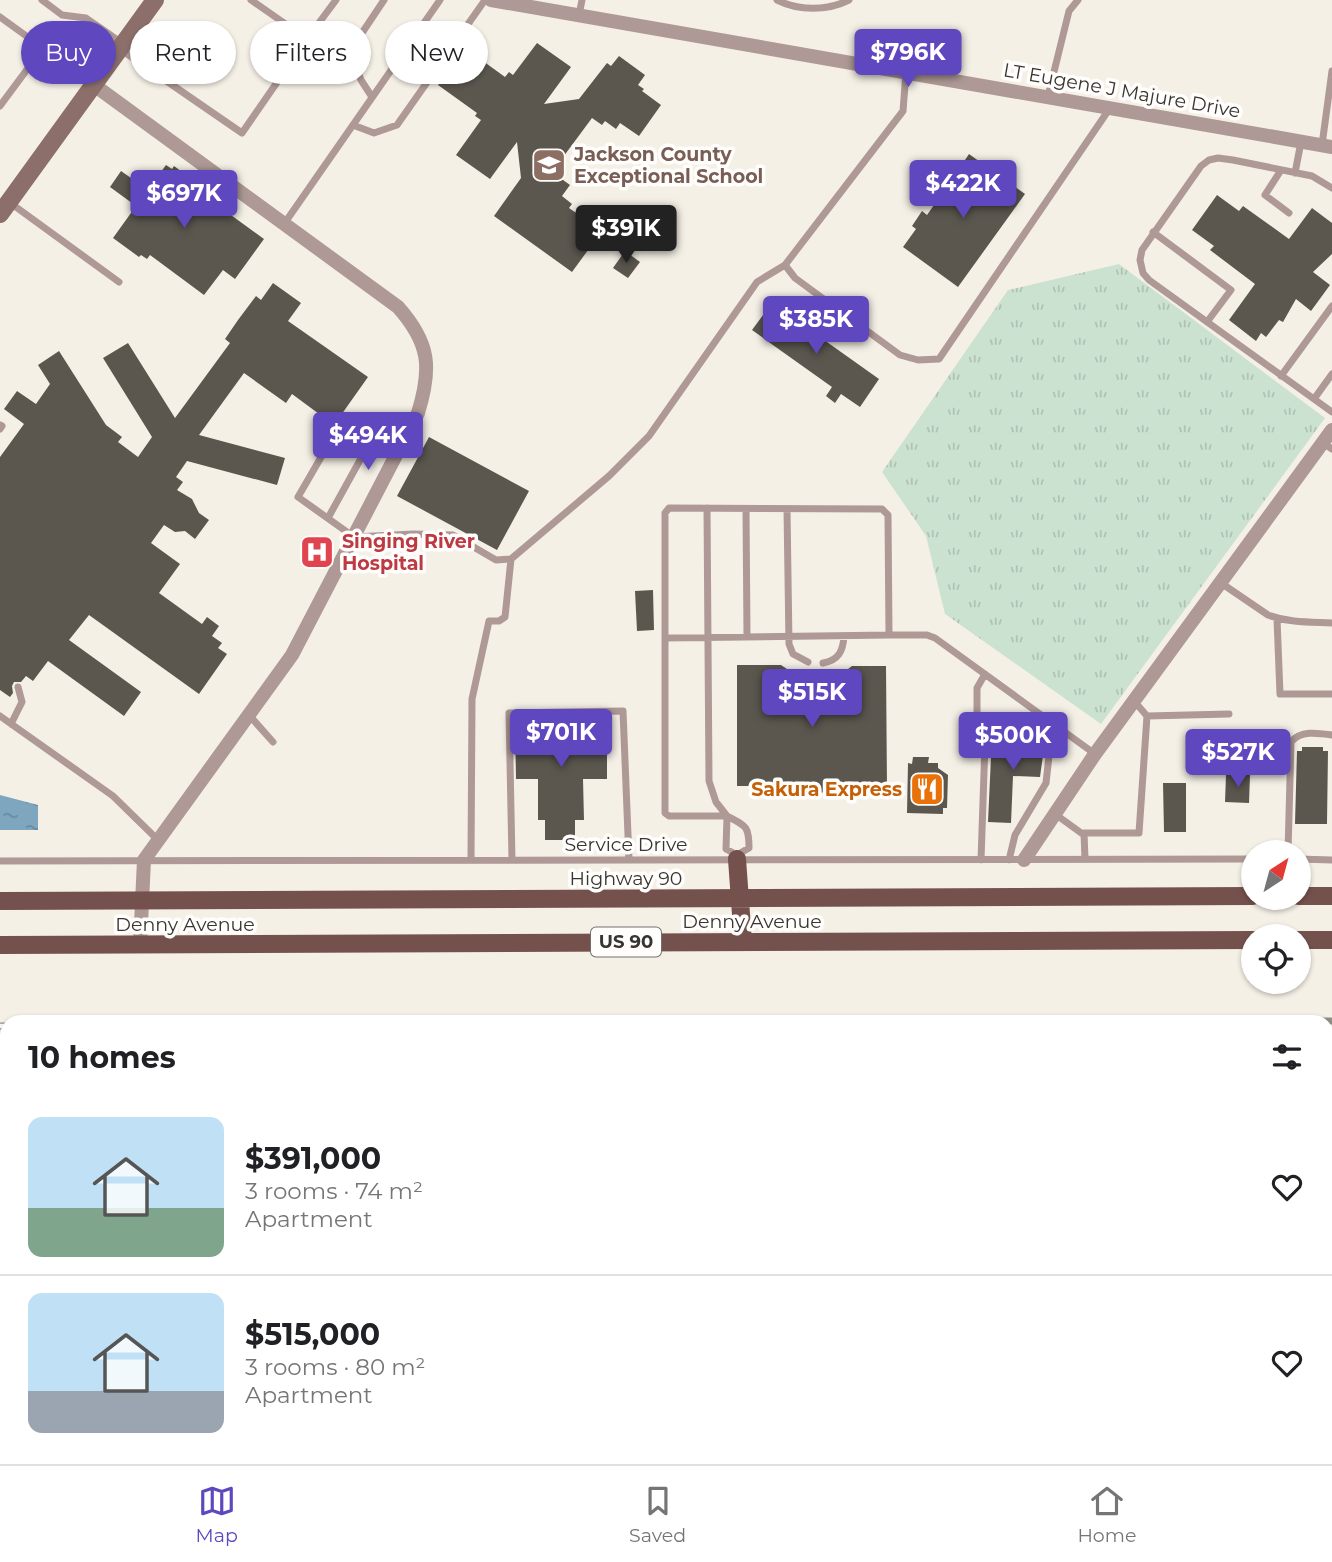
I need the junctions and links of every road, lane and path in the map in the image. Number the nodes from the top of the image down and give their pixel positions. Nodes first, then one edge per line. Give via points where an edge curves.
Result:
1 (41, 0) edge
2 (155, 0) edge
3 (251, 0) edge
4 (336, 0) edge
5 (384, 0) edge
6 (440, 0) edge
7 (488, 0) edge
8 (582, 0) edge
9 (777, 0) edge
10 (849, 0) edge
11 (1078, 0) edge
12 (579, 16) junction
13 (0, 17) edge
14 (281, 21) edge
15 (320, 21) edge
16 (21, 32) edge
17 (121, 46) junction
18 (906, 71) junction
19 (1332, 71) edge
20 (21, 78) edge
21 (276, 84) edge
22 (94, 85) junction
23 (1048, 96) junction
24 (372, 97) junction
25 (0, 106) edge
26 (1110, 107) junction
27 (353, 125) junction
28 (1301, 142) junction
29 (1327, 146) edge
30 (1281, 170) junction
31 (1295, 173) junction
32 (1332, 188) edge
33 (4, 208) edge
34 (1289, 213) dead end
35 (284, 224) junction
36 (1153, 232) junction
37 (785, 265) junction
38 (119, 282) dead end
39 (1332, 306) edge
40 (1207, 322) junction
41 (1332, 374) edge
42 (1282, 376) junction
43 (1314, 399) junction
44 (1332, 412) edge
45 (1332, 430) edge
46 (1327, 446) edge
47 (707, 508) junction
48 (746, 509) junction
49 (787, 509) junction
50 (328, 518) junction
51 (355, 537) junction
52 (511, 559) junction
53 (1221, 583) junction
54 (1277, 619) junction
55 (1332, 623) edge
56 (889, 635) junction
57 (747, 636) junction
58 (788, 636) junction
59 (844, 636) junction
60 (708, 637) junction
61 (664, 638) junction
62 (808, 662) dead end
63 (823, 663) dead end
64 (985, 674) junction
65 (18, 687) dead end
66 (1332, 694) edge
67 (1134, 701) junction
68 (1229, 714) dead end
69 (249, 715) junction
70 (0, 716) edge
71 (1147, 716) junction
72 (11, 724) junction
73 (1054, 724) junction
74 (1332, 735) edge
75 (273, 742) dead end
76 (1049, 744) dead end
77 (1095, 754) junction
78 (1049, 756) dead end
79 (1055, 814) junction
80 (727, 816) junction
81 (1084, 835) junction
82 (158, 840) junction
83 (1288, 840) edge
84 (737, 857) junction
85 (1085, 859) junction
86 (1241, 859) edge
87 (1311, 859) edge
88 (144, 860) junction
89 (471, 860) junction
90 (512, 860) junction
91 (629, 860) junction
92 (981, 860) junction
93 (1016, 860) junction
94 (1332, 860) edge
95 (0, 861) edge
96 (1241, 896) edge
97 (1311, 896) edge
98 (1332, 896) edge
99 (740, 898) junction
100 (0, 901) edge
101 (142, 901) junction
102 (1241, 940) edge
103 (1311, 940) edge
104 (1332, 940) edge
105 (743, 942) junction
106 (0, 945) edge
107 (140, 945) junction

1 - 17 lane via 62,15 86,18
2 - 17 street
3 - 14 lane
4 - 15 lane
5 - 24 lane via 350,51
6 - 24 lane
7 - 12 street, LT Eugene J Majure Drive
7 - 27 lane via 397,125 374,133
8 - 12 lane
9 - 10 lane via 819,8
11 - 23 lane via 1069,11
12 - 18 street, LT Eugene J Majure Drive
13 - 16 lane
17 - 21 lane via 242,133
17 - 22 street
18 - 23 street, LT Eugene J Majure Drive
18 - 37 lane via 903,111
19 - 29 lane
20 - 25 lane
22 - 33 street
22 - 35 street
23 - 26 street, LT Eugene J Majure Drive
24 - 27 lane
26 - 28 street, LT Eugene J Majure Drive
26 - 37 lane via 939,359 900,355 795,278
27 - 35 lane
28 - 29 street, LT Eugene J Majure Drive
28 - 31 lane
30 - 31 lane
30 - 34 lane via 1265,195
30 - 36 lane via 1209,160
31 - 32 lane via 1312,176
33 - 38 lane
35 - 51 street via 398,307 421,336 426,355 426,387 418,413
36 - 40 lane via 1142,250 1143,273
36 - 40 lane via 1231,290
37 - 52 lane via 757,282 649,436
39 - 42 lane
40 - 42 lane
41 - 43 lane
42 - 43 lane
43 - 44 lane
45 - 46 street
46 - 53 street
47 - 48 lane
47 - 60 lane
47 - 61 lane via 669,508 664,513
48 - 49 lane
48 - 57 lane
49 - 56 lane via 885,511
49 - 58 lane
50 - 50 lane via 298,497 331,440 349,420 365,421 375,433
50 - 51 lane
51 - 52 lane via 453,535 496,559
51 - 69 street via 292,655
52 - 89 lane via 505,617 489,621 472,699
53 - 54 lane
53 - 67 street
54 - 55 lane
54 - 66 lane via 1280,694
56 - 59 lane
56 - 64 lane via 932,636
57 - 58 lane
57 - 60 lane
58 - 59 lane
58 - 62 lane via 793,654
59 - 63 lane via 840,654
60 - 61 lane
60 - 80 lane via 709,781
61 - 80 lane via 665,813
64 - 73 lane
64 - 92 lane via 977,688 977,734 985,744
65 - 72 lane via 22,702
67 - 71 lane
67 - 77 street
68 - 71 lane
69 - 75 lane
69 - 82 street
70 - 72 lane
71 - 81 lane via 1139,833
72 - 82 lane via 113,796
73 - 76 lane
73 - 77 lane
74 - 83 lane via 1303,733 1291,742
77 - 79 street
78 - 93 lane via 1046,783 1015,835
79 - 81 lane
79 - 93 street
80 - 84 lane via 726,849
80 - 84 lane via 749,831 749,848
81 - 85 lane
82 - 88 street
84 - 91 lane, Service Drive
84 - 92 lane, Service Drive
84 - 99 main road
85 - 86 lane, Service Drive
85 - 93 lane, Service Drive
87 - 94 lane
88 - 89 lane, Service Drive
88 - 95 lane, Service Drive
88 - 101 street
89 - 90 lane, Service Drive
90 - 91 lane, Service Drive
90 - 91 lane via 509,713 623,711
92 - 93 lane, Service Drive
96 - 99 main road, Highway 90 / US 90
97 - 98 main road
99 - 101 main road, Highway 90 / US 90
99 - 105 main road
100 - 101 main road, Highway 90 / US 90
101 - 107 street
102 - 105 main road, Denny Avenue / US 90
103 - 104 main road
105 - 107 main road, Denny Avenue / US 90
106 - 107 main road, Denny Avenue / US 90

